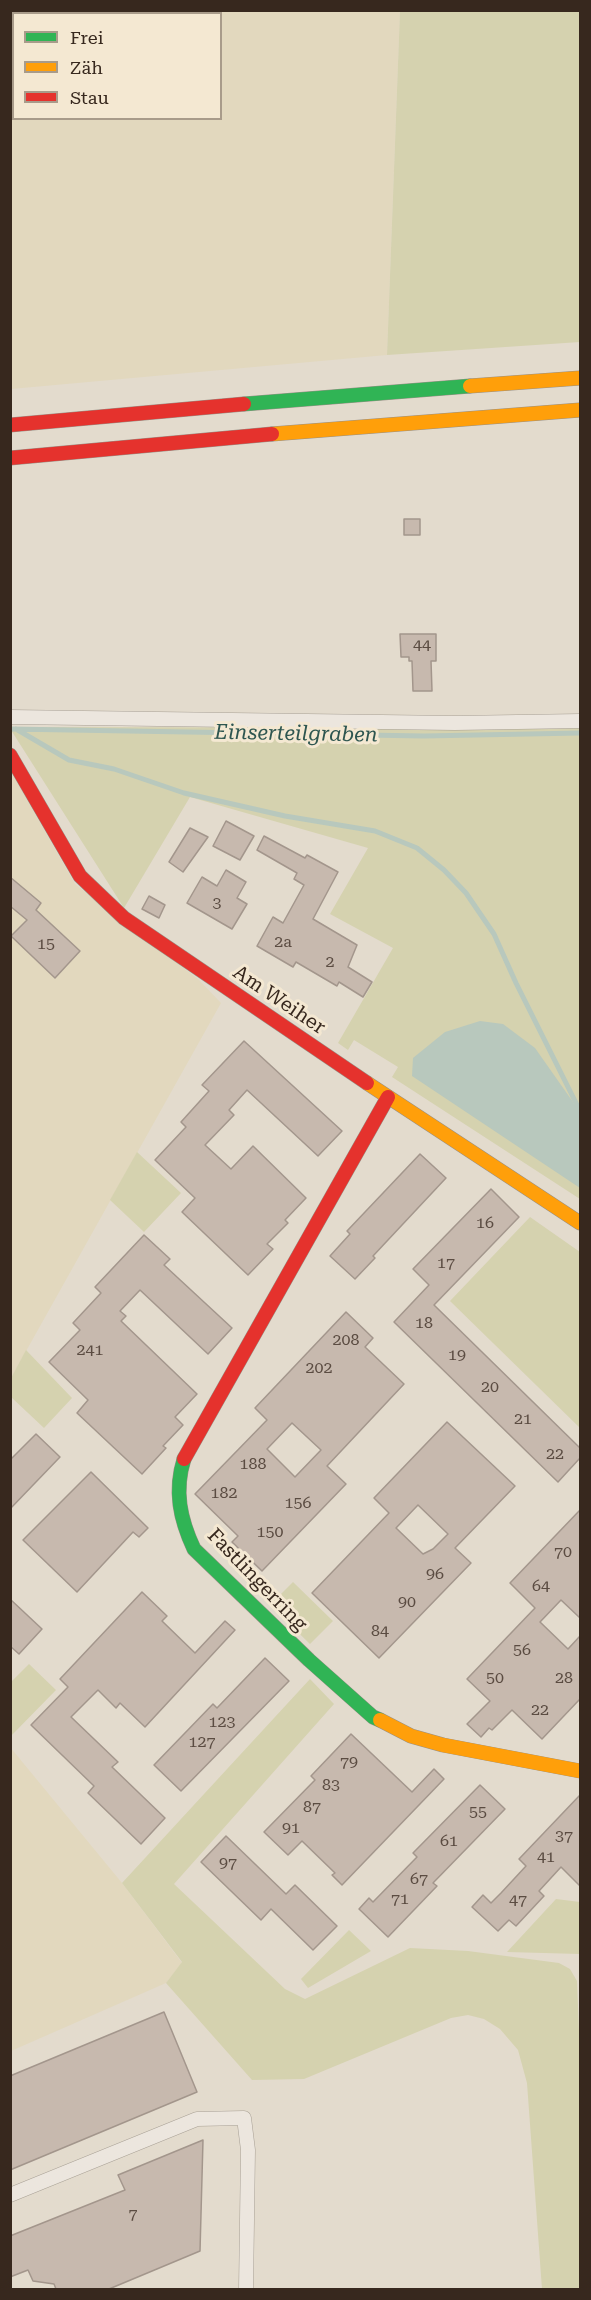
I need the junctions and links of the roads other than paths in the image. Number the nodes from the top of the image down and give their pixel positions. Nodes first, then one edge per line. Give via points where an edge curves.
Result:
1 (580, 378) edge
2 (580, 410) edge
3 (10, 425) edge
4 (10, 458) edge
5 (10, 717) edge
6 (580, 721) edge
7 (10, 755) edge
8 (388, 1097) junction
9 (580, 1223) edge
10 (580, 1771) edge
11 (10, 2195) edge
12 (246, 2289) edge

1 - 3 main road
2 - 4 main road
5 - 6 street
7 - 8 main road, Am Weiher via 80,876 124,918
8 - 9 main road, Am Weiher
8 - 10 main road, Fastlingerring via 184,1454 178,1473 183,1527 194,1549 373,1717 411,1736 443,1745
11 - 12 street via 197,2119 244,2118 248,2150

